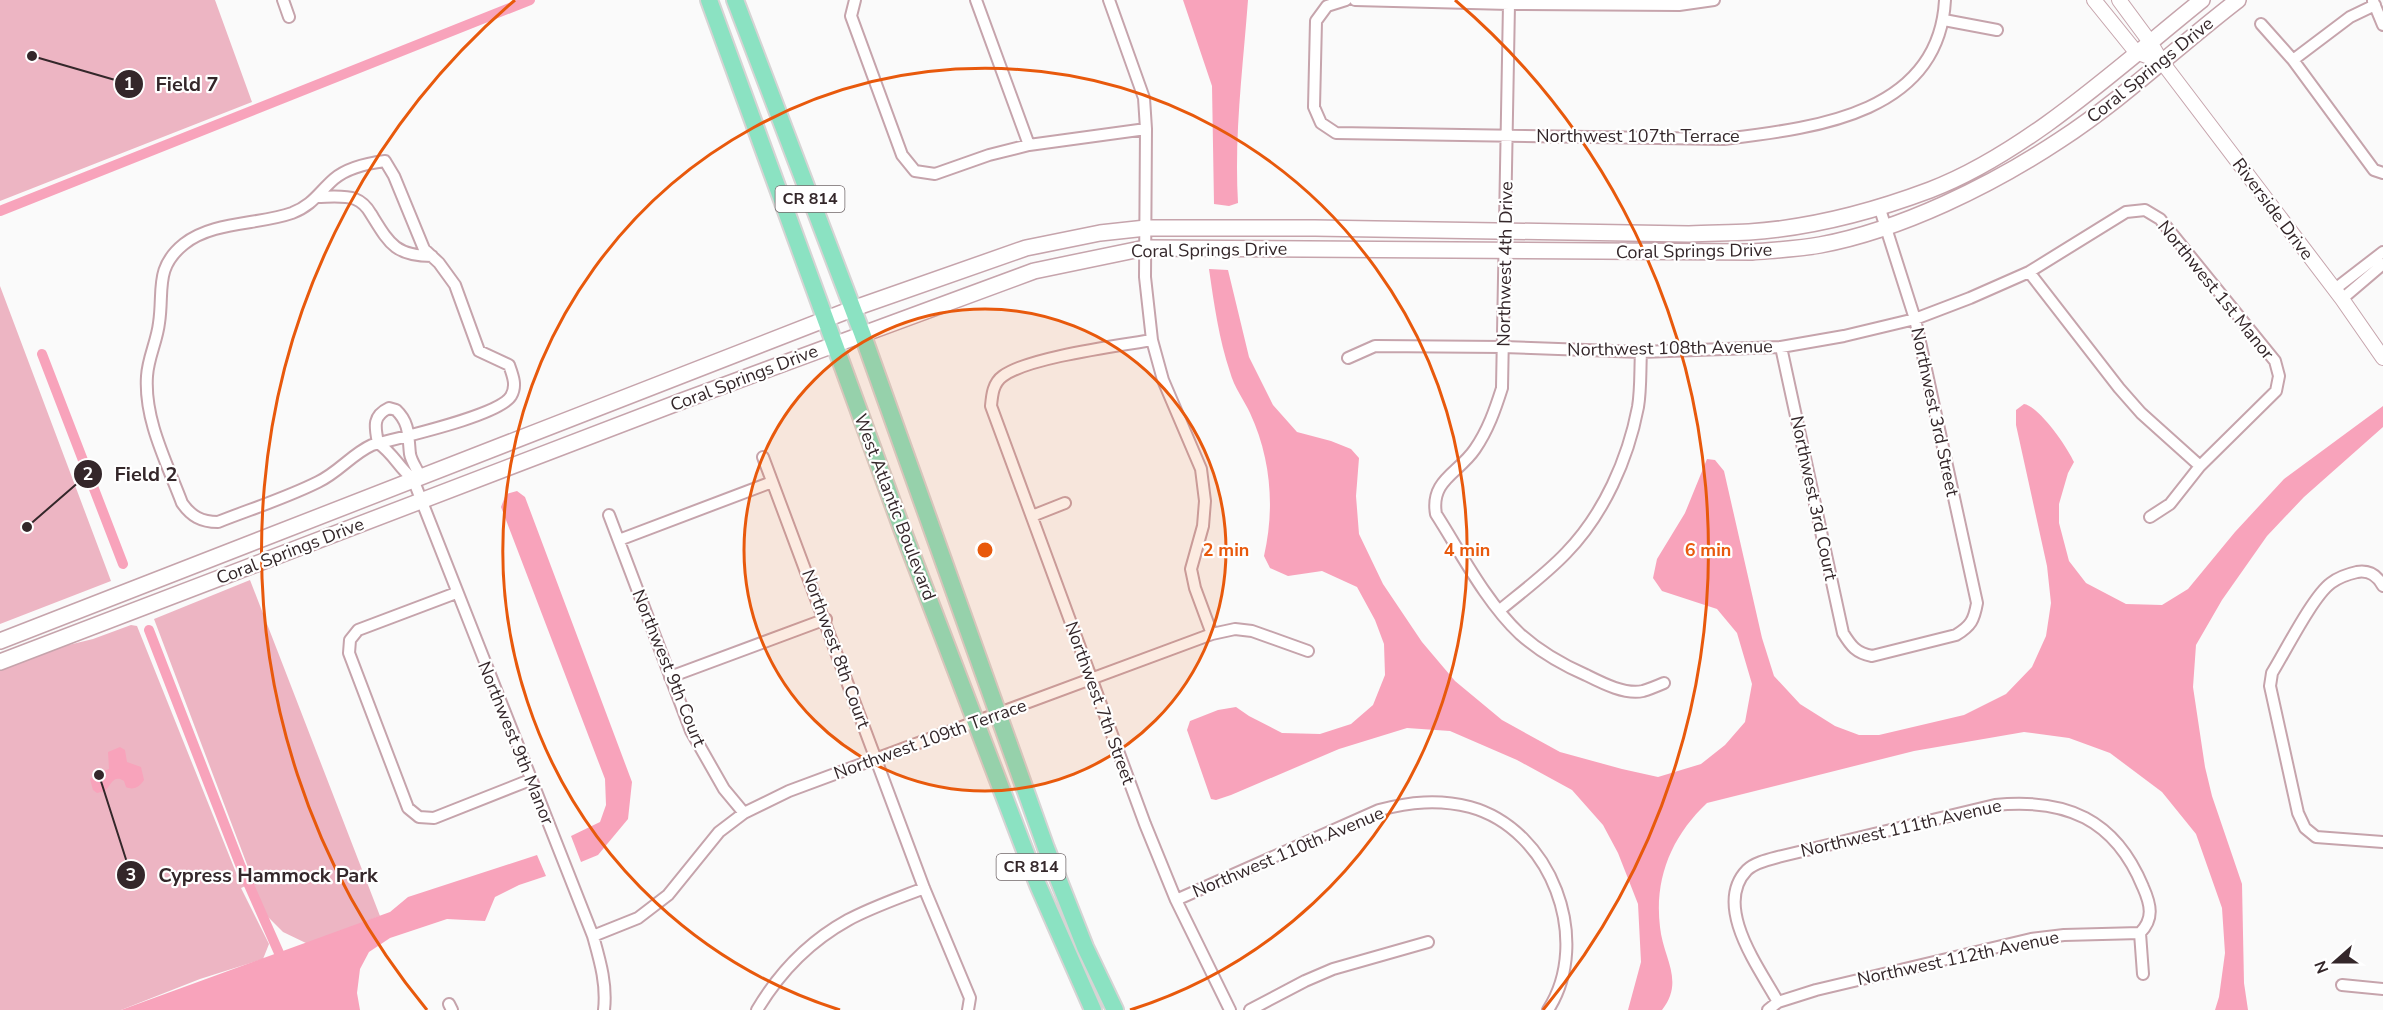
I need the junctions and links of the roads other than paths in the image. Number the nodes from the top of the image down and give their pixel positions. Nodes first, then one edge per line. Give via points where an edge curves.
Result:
1 (283, 0) edge
2 (709, 0) edge
3 (735, 0) edge
4 (855, 0) edge
5 (976, 0) edge
6 (1109, 0) edge
7 (1346, 0) edge
8 (1355, 0) edge
9 (1714, 0) edge
10 (1945, 0) edge
11 (2094, 0) edge
12 (2119, 0) edge
13 (2202, 0) edge
14 (2238, 0) edge
15 (2374, 2) edge
16 (1509, 4) junction
17 (289, 16) dead end
18 (1944, 20) junction
19 (2261, 24) dead end
20 (2383, 25) edge
21 (1997, 30) dead end
22 (2150, 42) junction
23 (2136, 52) junction
24 (2293, 60) junction
25 (2162, 62) junction
26 (1146, 129) junction
27 (1506, 136) junction
28 (1029, 145) junction
29 (2383, 173) edge
30 (317, 197) junction
31 (1879, 206) junction
32 (2145, 210) joint
33 (1887, 226) junction
34 (1146, 228) junction
35 (1505, 232) junction
36 (1145, 248) junction
37 (1506, 251) junction
38 (2383, 252) edge
39 (432, 256) junction
40 (2383, 264) edge
41 (2029, 272) junction
42 (2338, 294) junction
43 (852, 309) junction
44 (825, 319) junction
45 (1915, 319) junction
46 (862, 333) junction
47 (1152, 340) junction
48 (834, 344) junction
49 (1503, 347) junction
50 (1781, 347) junction
51 (1641, 352) junction
52 (1348, 358) dead end
53 (2383, 358) edge
54 (410, 435) junction
55 (378, 443) junction
56 (763, 457) dead end
57 (2200, 466) junction
58 (413, 479) junction
59 (772, 482) junction
60 (421, 501) junction
61 (1065, 503) dead end
62 (609, 515) dead end
63 (1032, 516) junction
64 (2150, 517) dead end
65 (619, 540) junction
66 (2383, 586) edge
67 (456, 593) junction
68 (1500, 609) junction
69 (826, 619) junction
70 (1212, 634) junction
71 (0, 641) edge
72 (1852, 648) joint
73 (1308, 651) dead end
74 (0, 662) edge
75 (670, 676) junction
76 (1091, 680) junction
77 (1664, 683) dead end
78 (997, 713) junction
79 (976, 721) junction
80 (877, 759) junction
81 (530, 780) junction
82 (744, 813) junction
83 (2383, 842) edge
84 (924, 888) junction
85 (1176, 900) junction
86 (2140, 933) junction
87 (593, 936) junction
88 (1428, 942) dead end
89 (2143, 974) dead end
90 (2342, 985) dead end
91 (2383, 989) edge
92 (1778, 1002) junction
93 (1550, 1006) edge
94 (604, 1010) edge
95 (757, 1010) edge
96 (968, 1010) edge
97 (1093, 1010) edge
98 (1115, 1010) edge
99 (1230, 1010) edge
100 (1250, 1010) edge
101 (1768, 1010) edge

1 - 17 street
2 - 44 main road, West Atlantic Boulevard / CR 814
3 - 43 main road, West Atlantic Boulevard / CR 814
4 - 28 street via 851,16 902,155 915,171 935,174
5 - 28 street
6 - 26 street via 1144,98
7 - 27 street, Northwest 107th Terrace via 1327,6 1316,21 1314,107 1321,123 1336,133
8 - 16 street
9 - 16 street via 1679,5
10 - 18 street, Northwest 107th Terrace
11 - 23 street
12 - 22 street, Riverside Drive
13 - 22 main road, Coral Springs Drive
14 - 25 main road, Coral Springs Drive
15 - 20 street
15 - 24 street
16 - 27 street, Northwest 4th Drive
18 - 21 street
18 - 27 street, Northwest 107th Terrace via 1917,74 1866,111 1774,133 1724,139
19 - 24 street
22 - 23 main road, Coral Springs Drive
22 - 25 street, Riverside Drive
23 - 25 street
23 - 31 main road, Coral Springs Drive via 2049,123 1981,165 1931,189
24 - 29 street via 2374,170
25 - 33 main road, Coral Springs Drive via 2060,140 1989,182
25 - 42 street, Riverside Drive
26 - 28 street
26 - 34 street
27 - 35 street, Northwest 4th Drive
30 - 39 street via 354,198 365,204 389,243 399,251
30 - 39 street via 336,177 368,163 386,161 424,249
30 - 55 street via 309,205 275,218 199,234 169,260 160,280 159,325 147,379 154,431 182,503 189,513 207,522 218,522 317,483 357,452
31 - 33 street, Northwest 3rd Street
31 - 35 main road, Coral Springs Drive via 1816,223 1751,232
32 - 41 street, Northwest 108th Avenue via 2126,212
32 - 57 street, Northwest 1st Manor via 2160,219 2275,361 2279,376 2276,391
33 - 37 main road, Coral Springs Drive via 1820,245 1752,252
33 - 45 street, Northwest 3rd Street
34 - 35 main road, Coral Springs Drive
34 - 36 street
34 - 43 main road, Coral Springs Drive via 1026,248
35 - 37 street, Northwest 4th Drive
36 - 37 main road, Coral Springs Drive
36 - 46 main road, Coral Springs Drive via 1034,271
36 - 47 street
37 - 49 street, Northwest 4th Drive
38 - 42 street
39 - 54 street via 455,285 479,351 509,365 515,386 506,402 486,412
40 - 42 street
41 - 45 street, Northwest 108th Avenue
41 - 57 street via 2141,413
42 - 53 street, Riverside Drive
43 - 44 main road, Coral Springs Drive
43 - 46 main road, West Atlantic Boulevard / CR 814
44 - 48 main road, West Atlantic Boulevard / CR 814
44 - 58 main road, Coral Springs Drive
45 - 50 street, Northwest 108th Avenue
45 - 72 street, Northwest 3rd Street via 1977,603 1974,621 1956,635 1872,656
46 - 48 main road, Coral Springs Drive
46 - 78 main road, West Atlantic Boulevard / CR 814
47 - 63 street, Northwest 7th Street via 1015,369 993,389 991,406
47 - 70 street via 1163,380 1201,469 1203,526 1191,569
48 - 60 main road, Coral Springs Drive
48 - 79 main road, West Atlantic Boulevard / CR 814
49 - 51 street, Northwest 108th Avenue
49 - 52 street, Northwest 108th Avenue via 1375,346
49 - 68 street, Northwest 4th Drive via 1502,388 1491,422 1474,451 1439,486 1434,501 1436,514
50 - 51 street, Northwest 108th Avenue
50 - 72 street, Northwest 3rd Court via 1843,633
51 - 68 street via 1638,404 1617,476 1593,519 1568,552
54 - 55 street
54 - 55 street via 402,415 389,408 376,418
54 - 58 street via 417,472
55 - 58 street via 391,452 402,471
56 - 59 street, Northwest 8th Court
57 - 64 street via 2170,504
58 - 60 street, Northwest 9th Manor
58 - 71 main road, Coral Springs Drive
59 - 65 street
59 - 69 street, Northwest 8th Court
60 - 67 street, Northwest 9th Manor
60 - 74 main road, Coral Springs Drive
61 - 63 street
62 - 65 street, Northwest 9th Court
63 - 76 street, Northwest 7th Street
65 - 75 street, Northwest 9th Court
66 - 83 street via 2379,578 2366,571 2348,574 2330,584 2272,673 2270,686 2298,813 2305,828 2316,837
67 - 81 street, Northwest 9th Manor
67 - 81 street via 358,630 350,640 349,653 408,808 419,817 434,818
68 - 77 street via 1520,633 1547,654 1602,683 1641,692
69 - 75 street
69 - 80 street, Northwest 8th Court
70 - 73 street, Northwest 109th Terrace via 1235,629 1252,632
70 - 76 street, Northwest 109th Terrace
75 - 82 street, Northwest 9th Court via 706,761
76 - 78 street, Northwest 109th Terrace
76 - 85 street, Northwest 7th Street
78 - 79 street, Northwest 109th Terrace
78 - 98 main road, West Atlantic Boulevard / CR 814 via 1077,925
79 - 80 street, Northwest 109th Terrace
79 - 97 main road, West Atlantic Boulevard / CR 814 via 1046,904
80 - 82 street, Northwest 109th Terrace via 789,791
80 - 84 street, Northwest 8th Court
81 - 87 street, Northwest 9th Manor
82 - 87 street, Northwest 109th Terrace via 719,832 668,895 638,918
84 - 95 street via 848,920 815,942 789,967
84 - 96 street, Northwest 8th Court via 970,998
85 - 93 street, Northwest 110th Avenue via 1379,810 1408,802 1472,808 1522,838 1557,889 1565,916 1566,945 1563,975
85 - 99 street, Northwest 7th Street
86 - 89 street
86 - 92 street, Northwest 112th Avenue via 2031,939
86 - 92 street, Northwest 111th Avenue via 2151,917 2148,898 2126,853 2110,834 2092,820 2054,806 2025,802 1995,805 1782,856 1747,870 1733,911 1738,929
87 - 94 street, Northwest 9th Manor via 602,968
88 - 100 street via 1333,969
90 - 91 street
92 - 101 street

